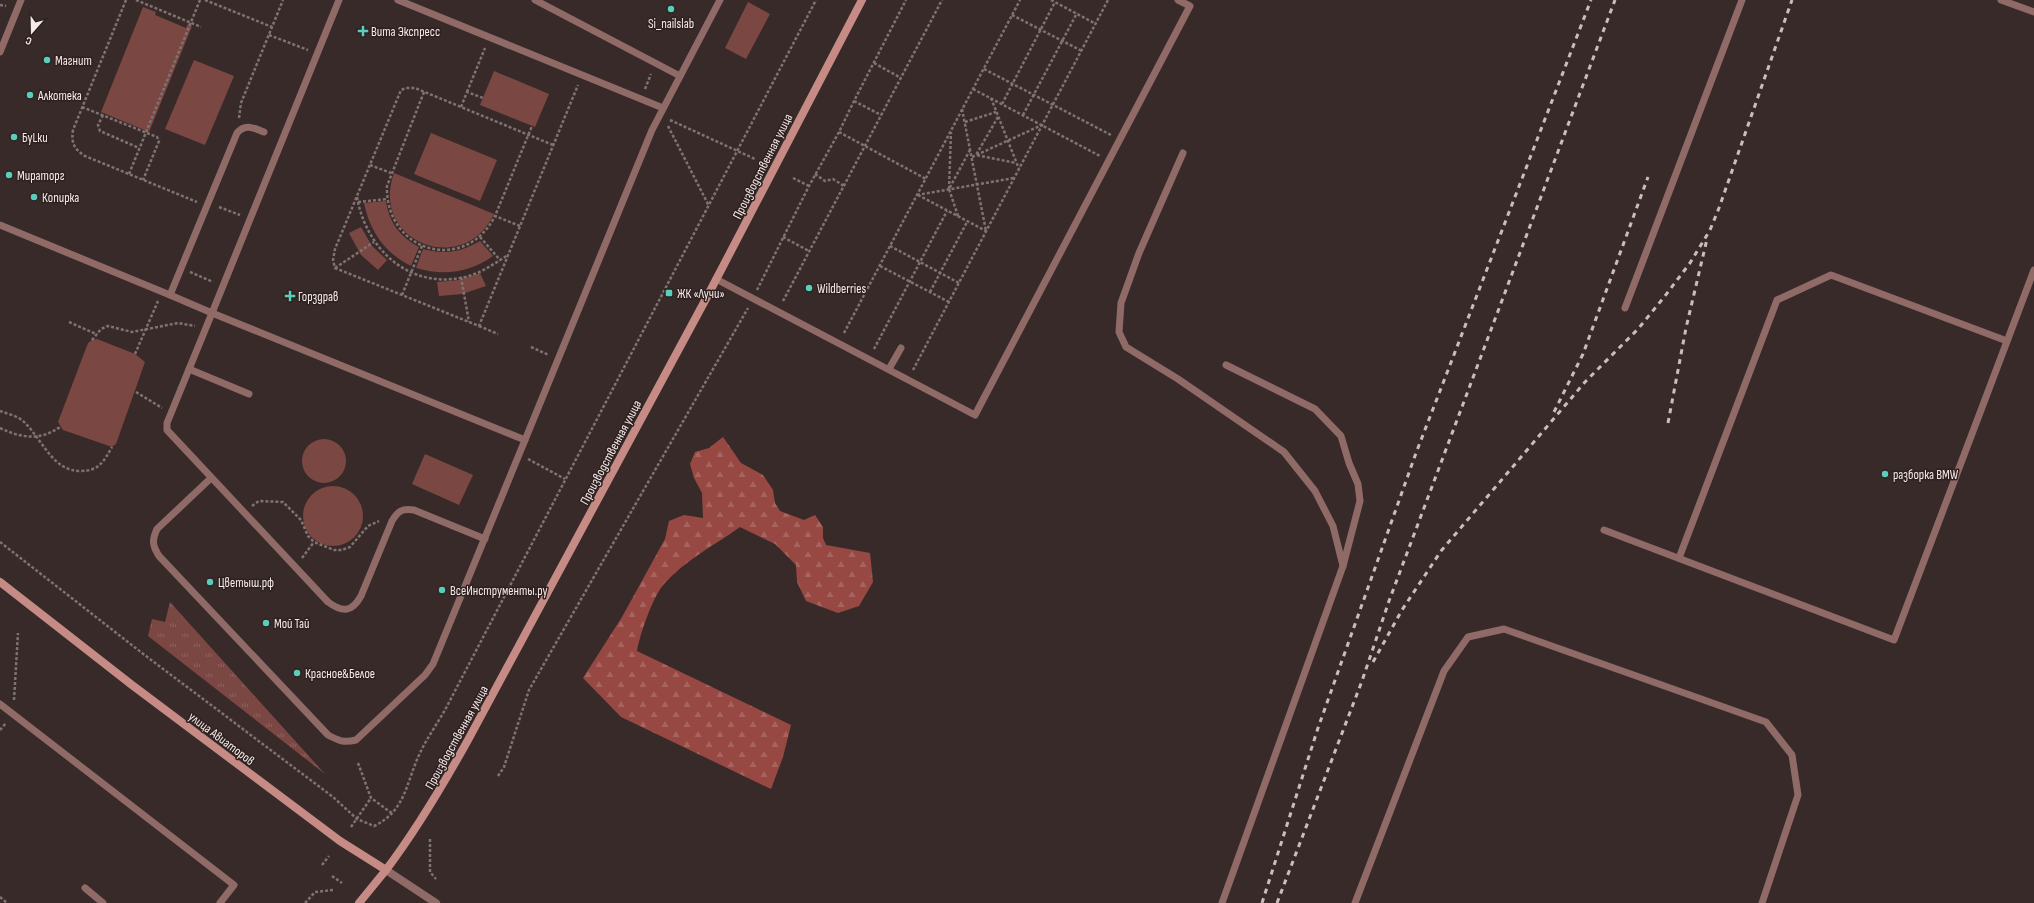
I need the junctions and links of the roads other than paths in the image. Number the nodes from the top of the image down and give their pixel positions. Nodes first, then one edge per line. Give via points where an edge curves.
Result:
1 (21, 0) edge
2 (340, 0) edge
3 (535, 0) edge
4 (720, 0) edge
5 (862, 0) edge
6 (1178, 0) edge
7 (1742, 0) edge
8 (2001, 0) edge
9 (402, 1) edge
10 (1192, 3) edge
11 (2034, 12) edge
12 (0, 52) edge
13 (680, 76) junction
14 (662, 113) junction
15 (264, 132) dead end
16 (1183, 153) dead end
17 (0, 225) edge
18 (2034, 270) edge
19 (716, 279) junction
20 (170, 296) junction
21 (1625, 308) dead end
22 (212, 312) junction
23 (2007, 341) junction
24 (900, 348) dead end
25 (1226, 365) dead end
26 (189, 369) junction
27 (889, 370) junction
28 (249, 394) dead end
29 (525, 440) junction
30 (211, 478) junction
31 (1604, 530) dead end
32 (485, 539) junction
33 (1679, 558) junction
34 (1343, 566) junction
35 (0, 582) edge
36 (0, 704) edge
37 (386, 870) junction
38 (85, 888) dead end
39 (103, 903) edge
40 (220, 903) edge
41 (359, 903) edge
42 (436, 903) edge
43 (1222, 903) edge
44 (1355, 903) edge
45 (1762, 903) edge

1 - 12 lane
2 - 22 lane
3 - 13 lane
4 - 13 lane
5 - 19 main road, Производственная улица
6 - 10 lane
7 - 21 lane
8 - 11 lane
9 - 14 lane via 641,99
10 - 27 lane via 975,415
13 - 14 lane
14 - 29 lane
15 - 20 lane via 251,126 237,133
16 - 34 lane via 1139,252 1121,304 1119,332 1126,347 1178,379 1284,452 1315,491 1332,526
17 - 20 lane
18 - 23 lane
19 - 27 lane
19 - 37 main road, Производственная улица via 468,740 440,790
20 - 22 lane
22 - 26 lane
22 - 29 lane
23 - 33 lane via 1831,275 1777,300
23 - 33 lane via 1894,640
24 - 27 lane
25 - 34 lane via 1315,409 1340,436 1358,484 1360,501
26 - 28 lane
26 - 30 lane via 166,426 169,434
29 - 32 lane
30 - 32 lane via 337,609 347,609 355,605 361,596 398,512 405,509 414,510
30 - 32 lane via 157,529 152,539 153,547 328,735 340,742 356,740 429,670
31 - 33 lane
34 - 43 lane
35 - 37 main road, улица Авиаторов via 340,841
36 - 40 lane via 234,885
37 - 41 main road, Производственная улица
37 - 42 street, улица Авиаторов
38 - 39 lane
44 - 45 lane via 1444,670 1468,637 1504,629 1766,722 1792,755 1798,795

